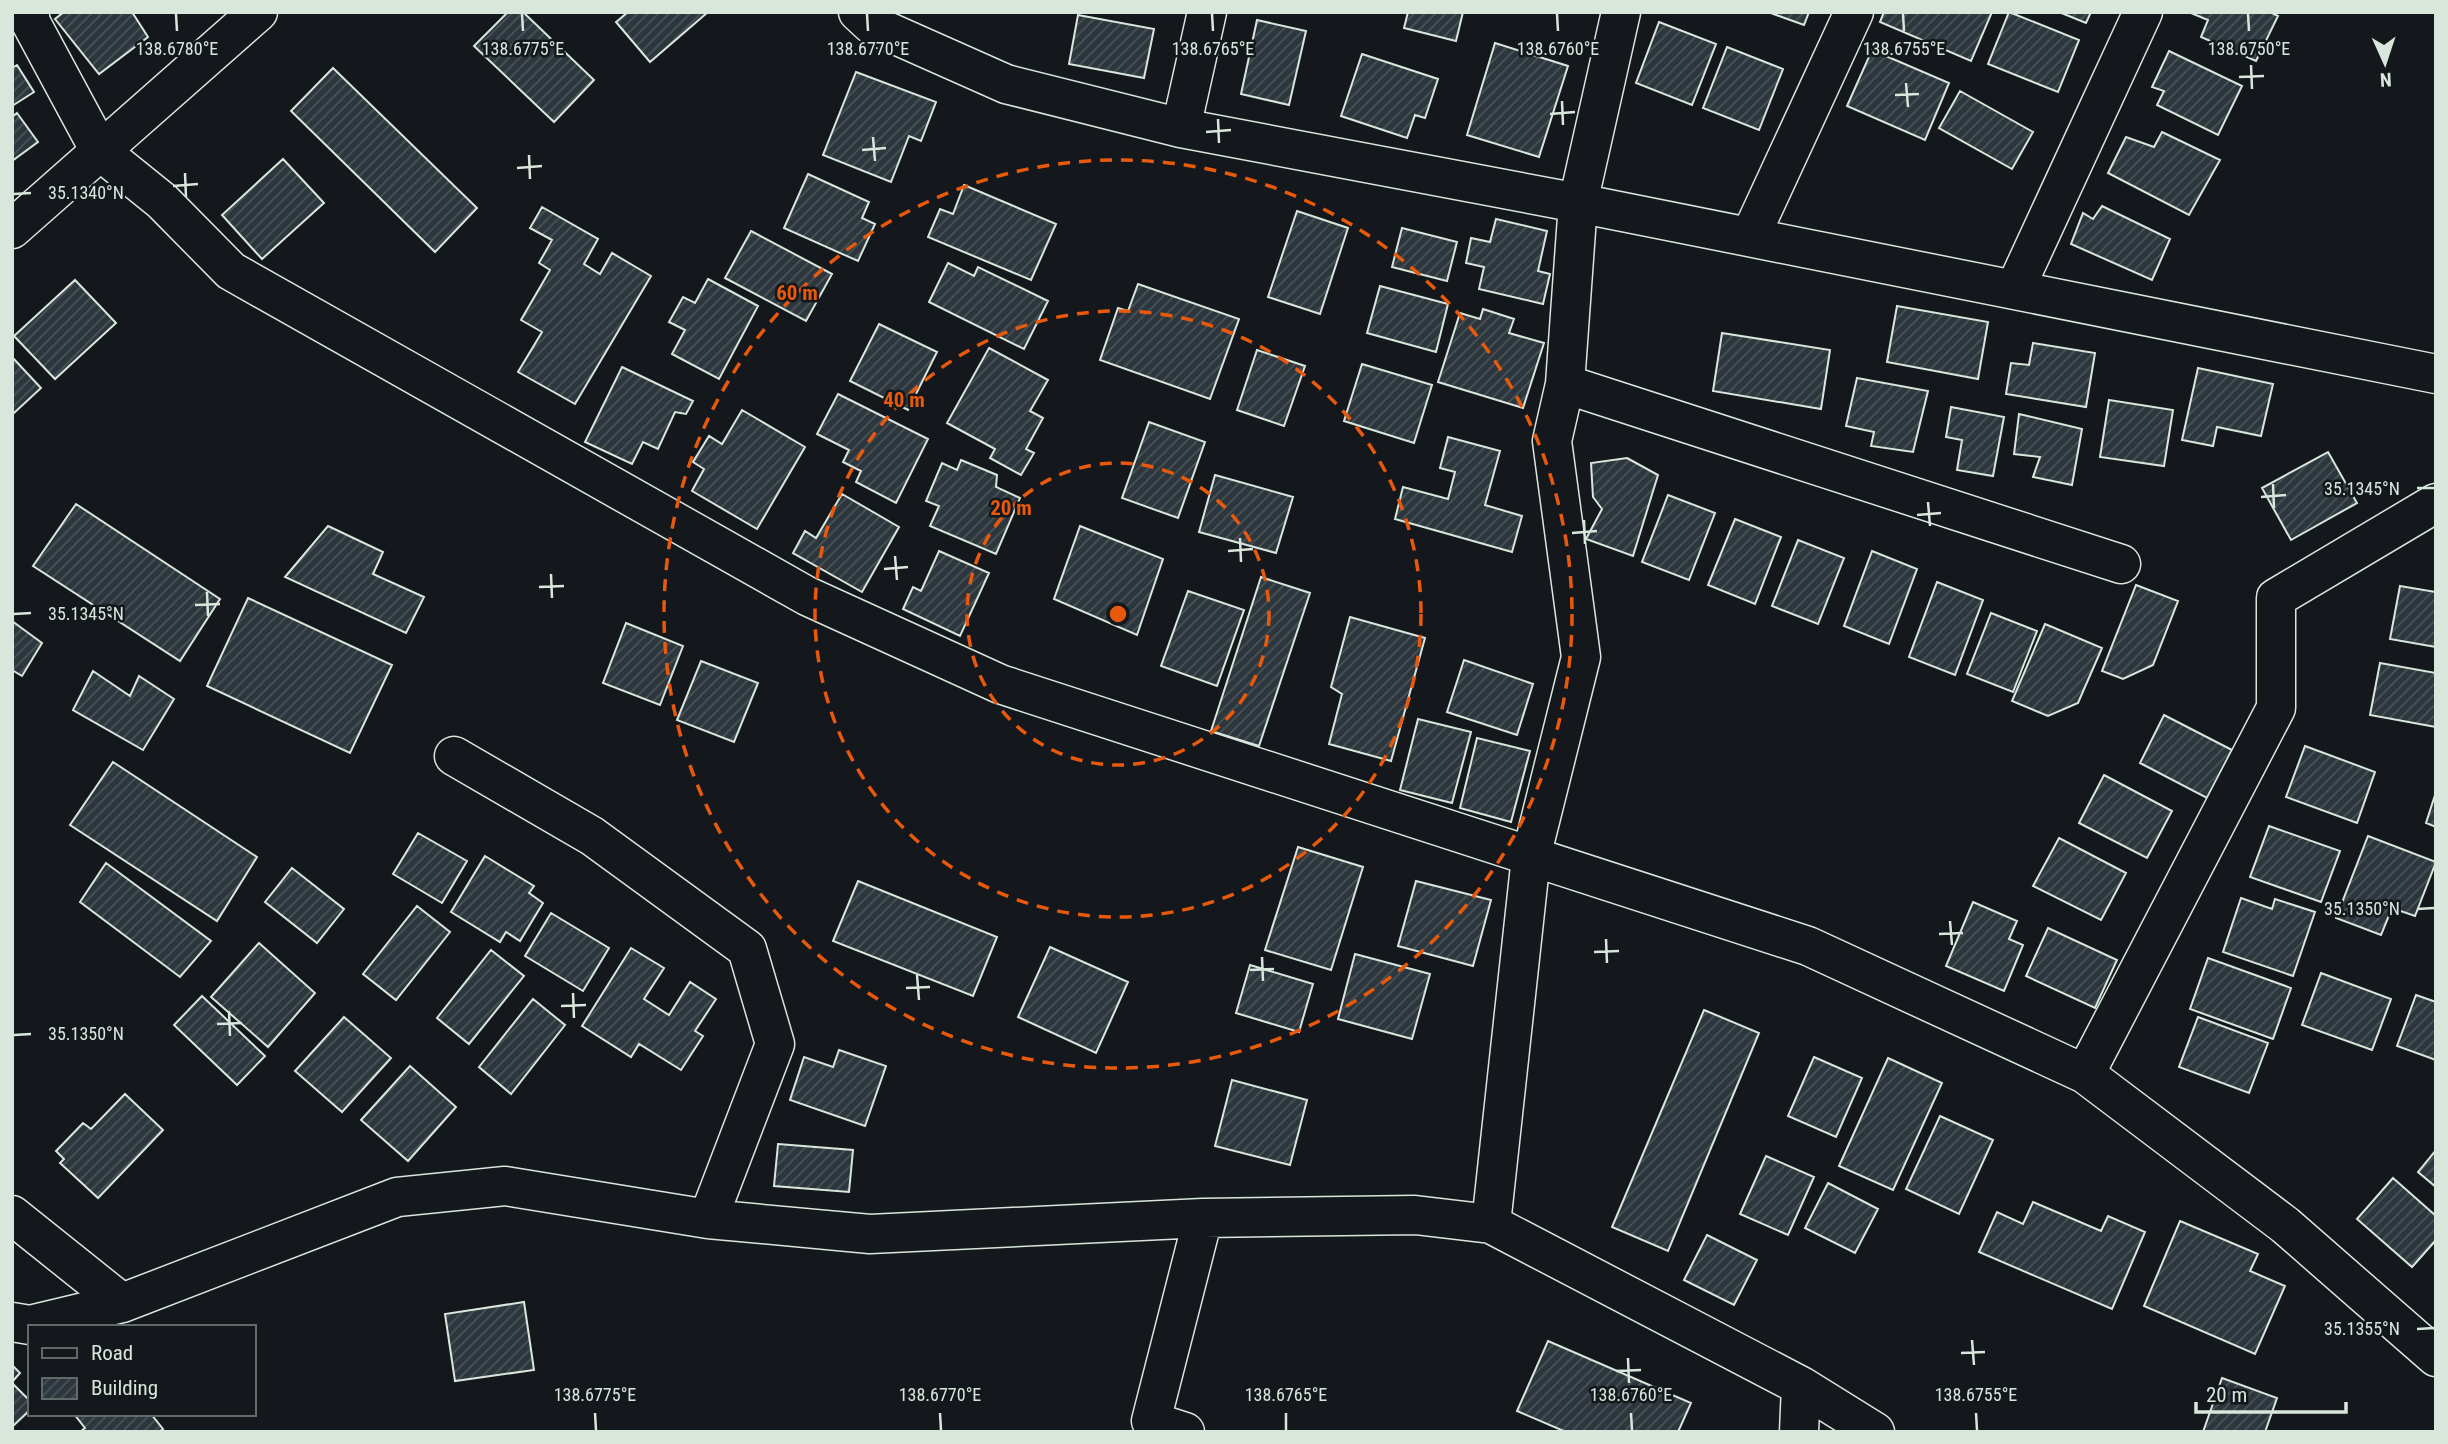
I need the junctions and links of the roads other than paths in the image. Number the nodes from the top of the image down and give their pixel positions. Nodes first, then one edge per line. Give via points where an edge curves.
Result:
1 (30, 12) edge
2 (258, 12) edge
3 (858, 12) edge
4 (1207, 12) edge
5 (1620, 12) edge
6 (1854, 12) edge
7 (2143, 12) edge
8 (1181, 128) junction
9 (100, 151) junction
10 (1578, 203) junction
11 (12, 229) edge
12 (1750, 237) junction
13 (2015, 289) junction
14 (2436, 374) edge
15 (1565, 384) junction
16 (2436, 503) edge
17 (2122, 564) dead end
18 (454, 756) dead end
19 (1531, 857) junction
20 (2085, 1074) junction
21 (12, 1215) edge
22 (1203, 1218) junction
23 (708, 1219) junction
24 (1491, 1224) junction
25 (122, 1303) junction
26 (12, 1322) edge
27 (2436, 1357) edge
28 (1801, 1386) junction
29 (1185, 1432) edge
30 (1799, 1432) edge
31 (1875, 1432) edge

1 - 9 street via 30,21
2 - 9 street
3 - 8 street via 871,24 1006,84
4 - 8 street
5 - 10 street
6 - 12 street
7 - 13 street
8 - 10 street
9 - 11 street
9 - 19 street via 162,201 231,271 807,596 1000,684
10 - 12 street
10 - 15 street
12 - 13 street
13 - 14 street
15 - 17 street
15 - 19 street via 1552,441 1581,657
16 - 20 street via 2276,598 2276,708
18 - 23 street via 592,836 747,949 775,1044
19 - 20 street via 1808,946
19 - 24 street
20 - 27 street via 2285,1225
21 - 25 street
22 - 23 street via 870,1234
22 - 24 street via 1415,1215
22 - 29 street via 1151,1421
23 - 25 street via 505,1186 397,1197
24 - 28 street
25 - 26 street via 30,1325
28 - 30 street
28 - 31 street

